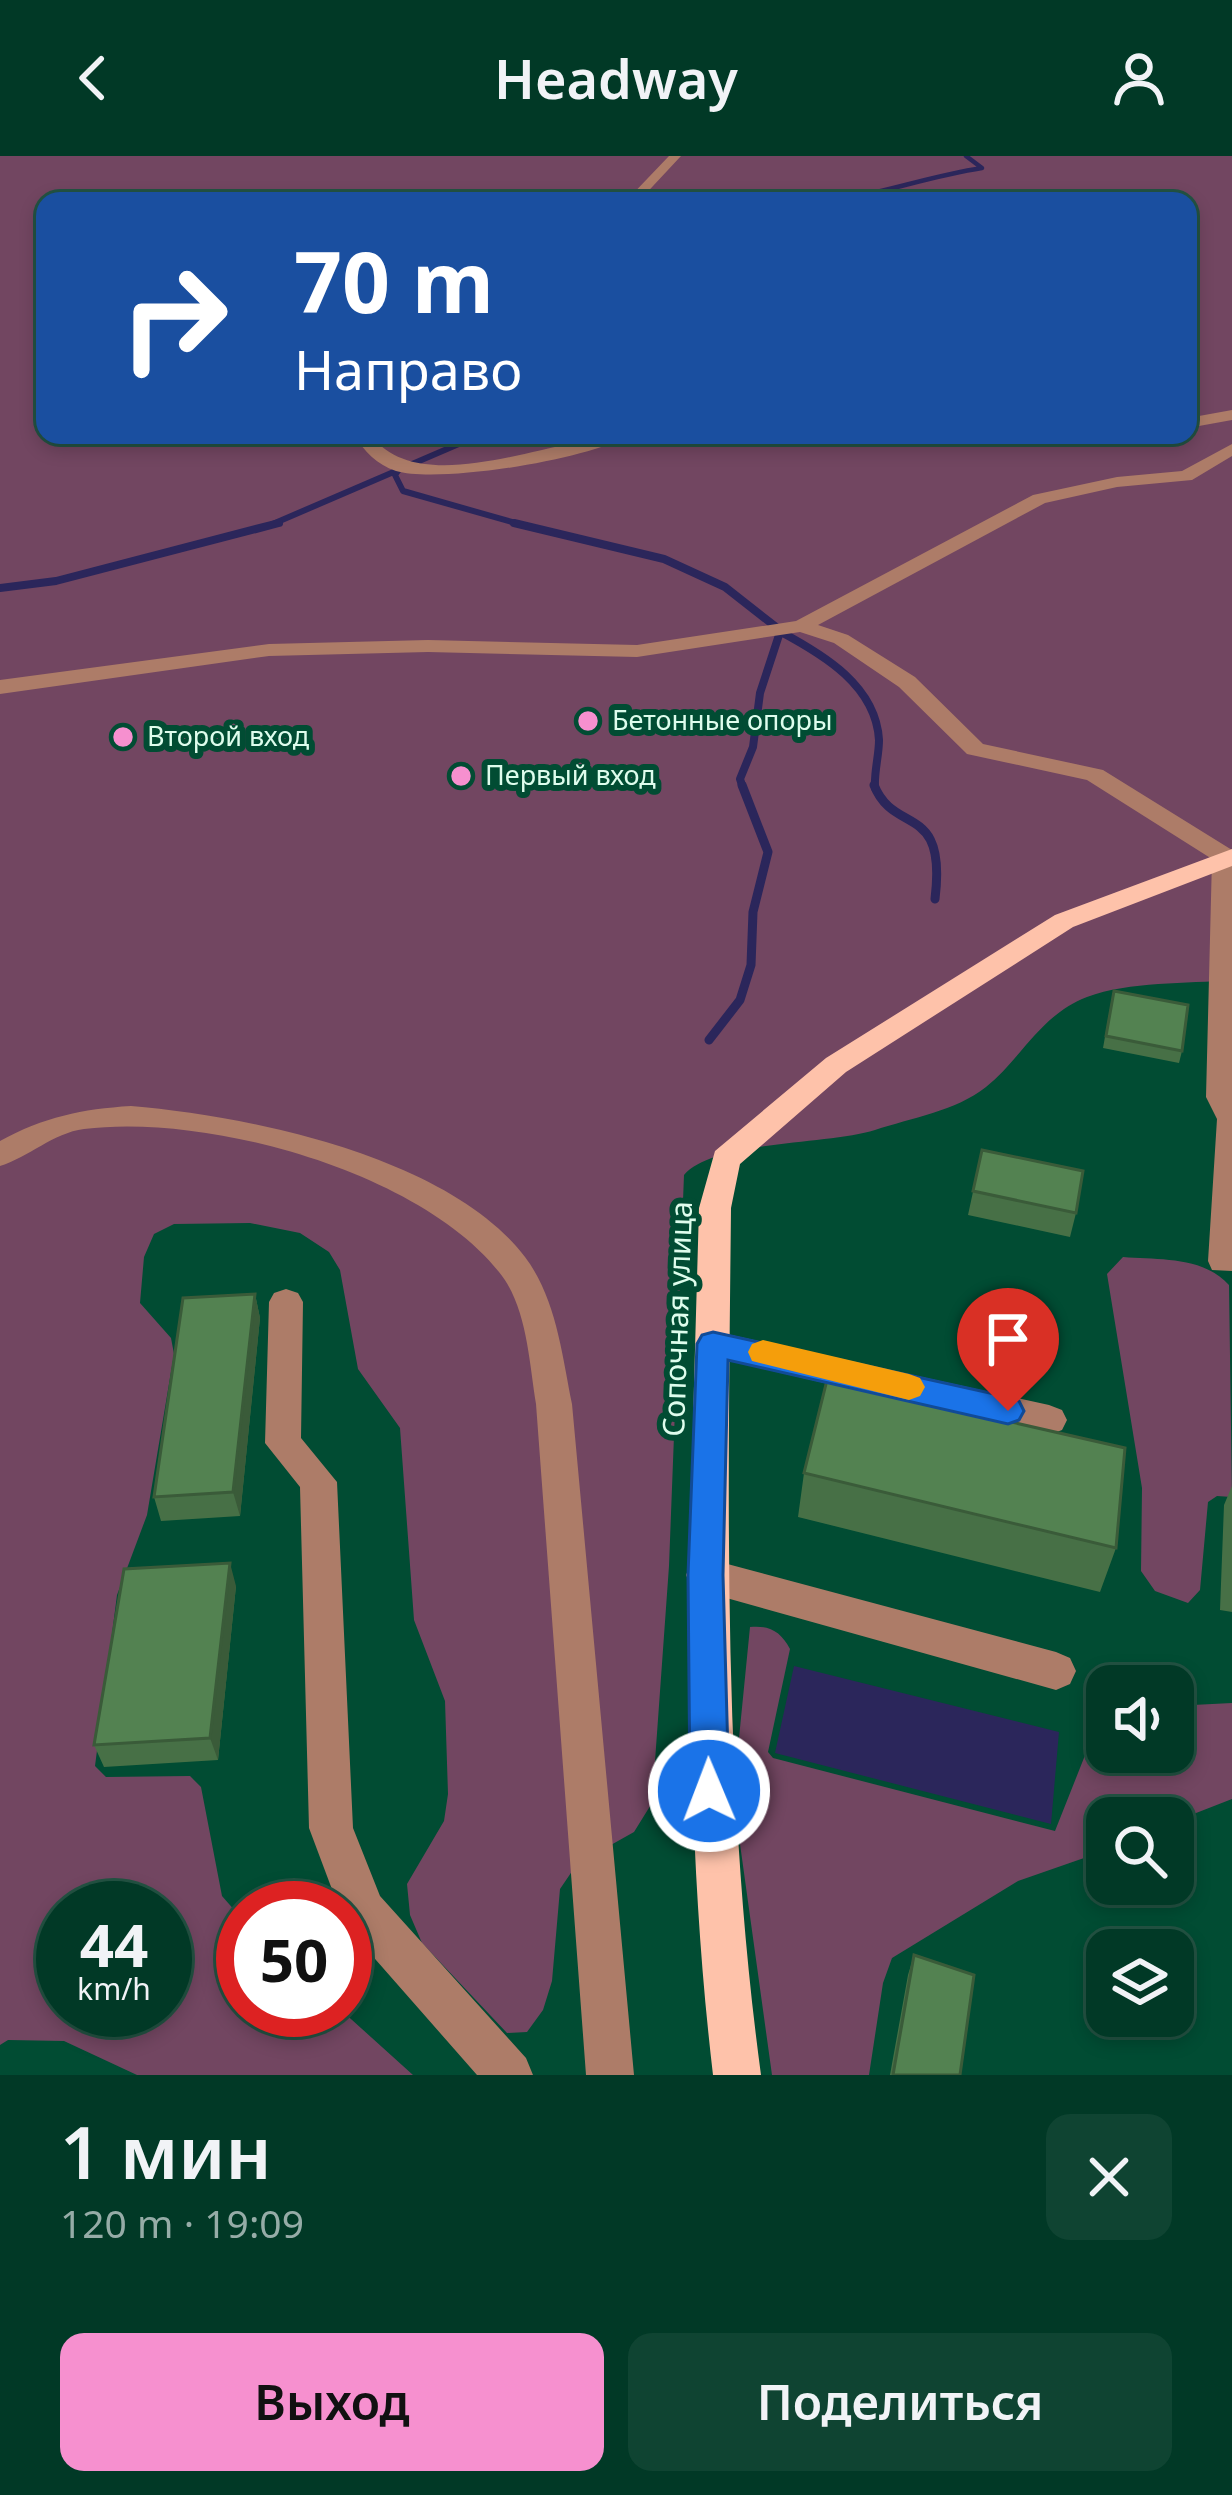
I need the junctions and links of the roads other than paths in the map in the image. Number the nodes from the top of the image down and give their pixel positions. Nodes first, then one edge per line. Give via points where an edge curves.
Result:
1 (675, 156) edge
2 (641, 192) edge
3 (1232, 416) edge
4 (1197, 422) edge
5 (370, 444) edge
6 (584, 444) edge
7 (1232, 449) edge
8 (801, 626) junction
9 (0, 687) edge
10 (1228, 858) edge
11 (1232, 1120) edge
12 (0, 1154) edge
13 (1224, 1261) dead end
14 (286, 1302) dead end
15 (713, 1344) junction
16 (1049, 1420) dead end
17 (706, 1575) junction
18 (1056, 1671) dead end
19 (509, 2075) edge
20 (610, 2075) edge
21 (737, 2075) edge

1 - 2 street
3 - 4 street
5 - 6 street via 382,459 421,469 491,467
7 - 8 street via 1186,476 1039,499
8 - 9 street via 637,650 268,650
8 - 10 street via 841,639 908,682 975,748 1095,775
10 - 11 street via 1221,1097
10 - 15 main road, Сопочная улица via 1064,921 836,1065 726,1159 715,1208
11 - 13 street
12 - 20 street via 82,1119 194,1121 332,1154 440,1200 512,1264 539,1326 554,1404
14 - 19 street via 283,1443 318,1482 331,1828 363,1911
15 - 16 street
15 - 17 main road, Сопочная улица
17 - 18 street
17 - 21 main road, Сопочная улица via 710,1834

